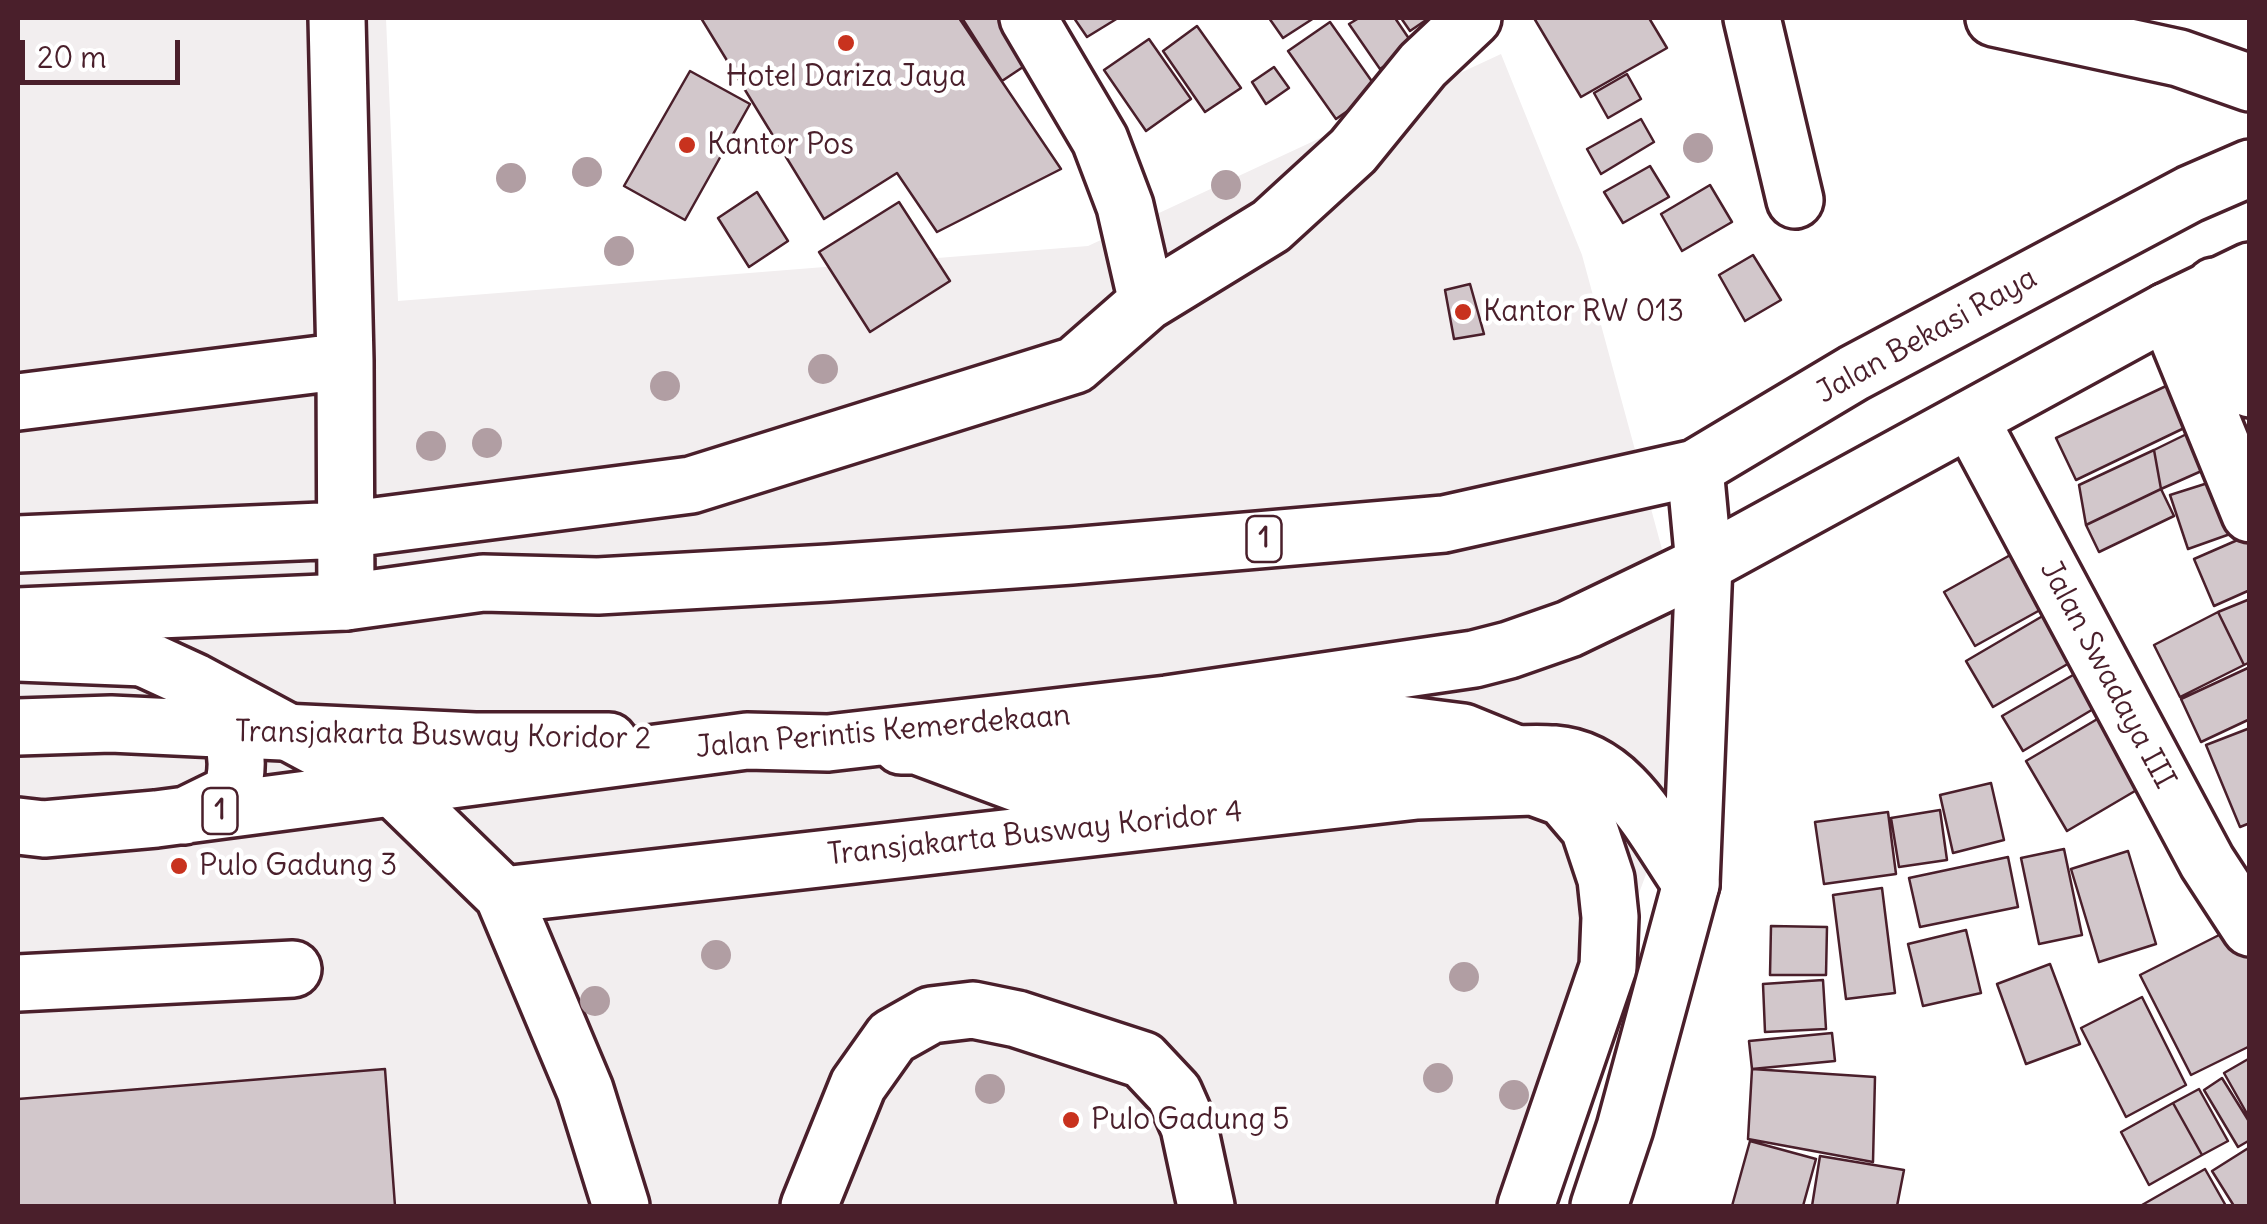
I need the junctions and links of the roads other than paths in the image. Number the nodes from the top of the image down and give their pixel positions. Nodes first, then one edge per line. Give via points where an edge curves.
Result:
1 (337, 18) edge
2 (1028, 18) edge
3 (1472, 18) edge
4 (1752, 18) edge
5 (1994, 18) edge
6 (2250, 83) edge
7 (2250, 168) edge
8 (1795, 200) dead end
9 (2210, 289) edge
10 (1147, 302) junction
11 (346, 360) junction
12 (2250, 389) edge
13 (18, 402) edge
14 (1970, 418) junction
15 (1695, 468) junction
16 (2250, 514) edge
17 (344, 530) junction
18 (18, 544) edge
19 (1704, 564) junction
20 (346, 602) junction
21 (28, 628) edge
22 (18, 727) edge
23 (257, 731) junction
24 (747, 741) junction
25 (828, 744) junction
26 (1517, 754) junction
27 (394, 789) junction
28 (1566, 798) junction
29 (183, 816) junction
30 (26, 831) edge
31 (1691, 884) junction
32 (503, 895) junction
33 (2250, 928) edge
34 (292, 970) dead end
35 (18, 983) edge
36 (621, 1206) edge
37 (810, 1206) edge
38 (1206, 1206) edge
39 (1526, 1206) edge
40 (1599, 1206) edge

1 - 11 main road
2 - 10 main road via 1100,140 1125,206
3 - 10 main road via 1312,190 1259,235
4 - 8 main road
5 - 6 main road via 2179,58
7 - 15 main road, Jalan Bekasi Raya / 1 via 1854,373
9 - 12 main road
9 - 14 main road
9 - 16 main road
10 - 17 main road via 1075,365 691,486
11 - 13 main road
11 - 17 main road
14 - 19 main road
14 - 33 main road, Jalan Swadaya III via 2208,862
15 - 19 main road
15 - 20 main road, 1 via 1444,524 809,574 598,586 483,583
17 - 18 main road
17 - 20 main road
19 - 25 main road, Jalan Perintis Kemerdekaan via 1568,629 1474,659
19 - 31 main road
20 - 21 main road, 1
21 - 23 main road via 146,658 195,682
22 - 23 main road, Transjakarta Busway Koridor 2
23 - 24 main road, Transjakarta Busway Koridor 2 via 476,741
23 - 27 main road
23 - 29 main road via 230,741 237,760 231,793
24 - 25 main road, Transjakarta Busway Koridor 2
24 - 27 main road, Jalan Perintis Kemerdekaan / 1
25 - 26 main road, Transjakarta Busway Koridor 2 via 917,746 1019,784
26 - 28 main road
26 - 31 main road, Transjakarta Busway Koridor 2 via 1558,754 1603,769 1631,795
27 - 29 main road, Jalan Perintis Kemerdekaan / 1
27 - 32 main road
28 - 32 main road, Transjakarta Busway Koridor 4 via 1532,787 1417,791
28 - 39 main road via 1589,828 1606,879 1608,966
29 - 30 main road, Jalan Perintis Kemerdekaan / 1
31 - 40 main road
32 - 36 main road via 585,1090
34 - 35 main road
37 - 38 main road via 858,1085 892,1038 932,1015 973,1010 1144,1060 1174,1093

